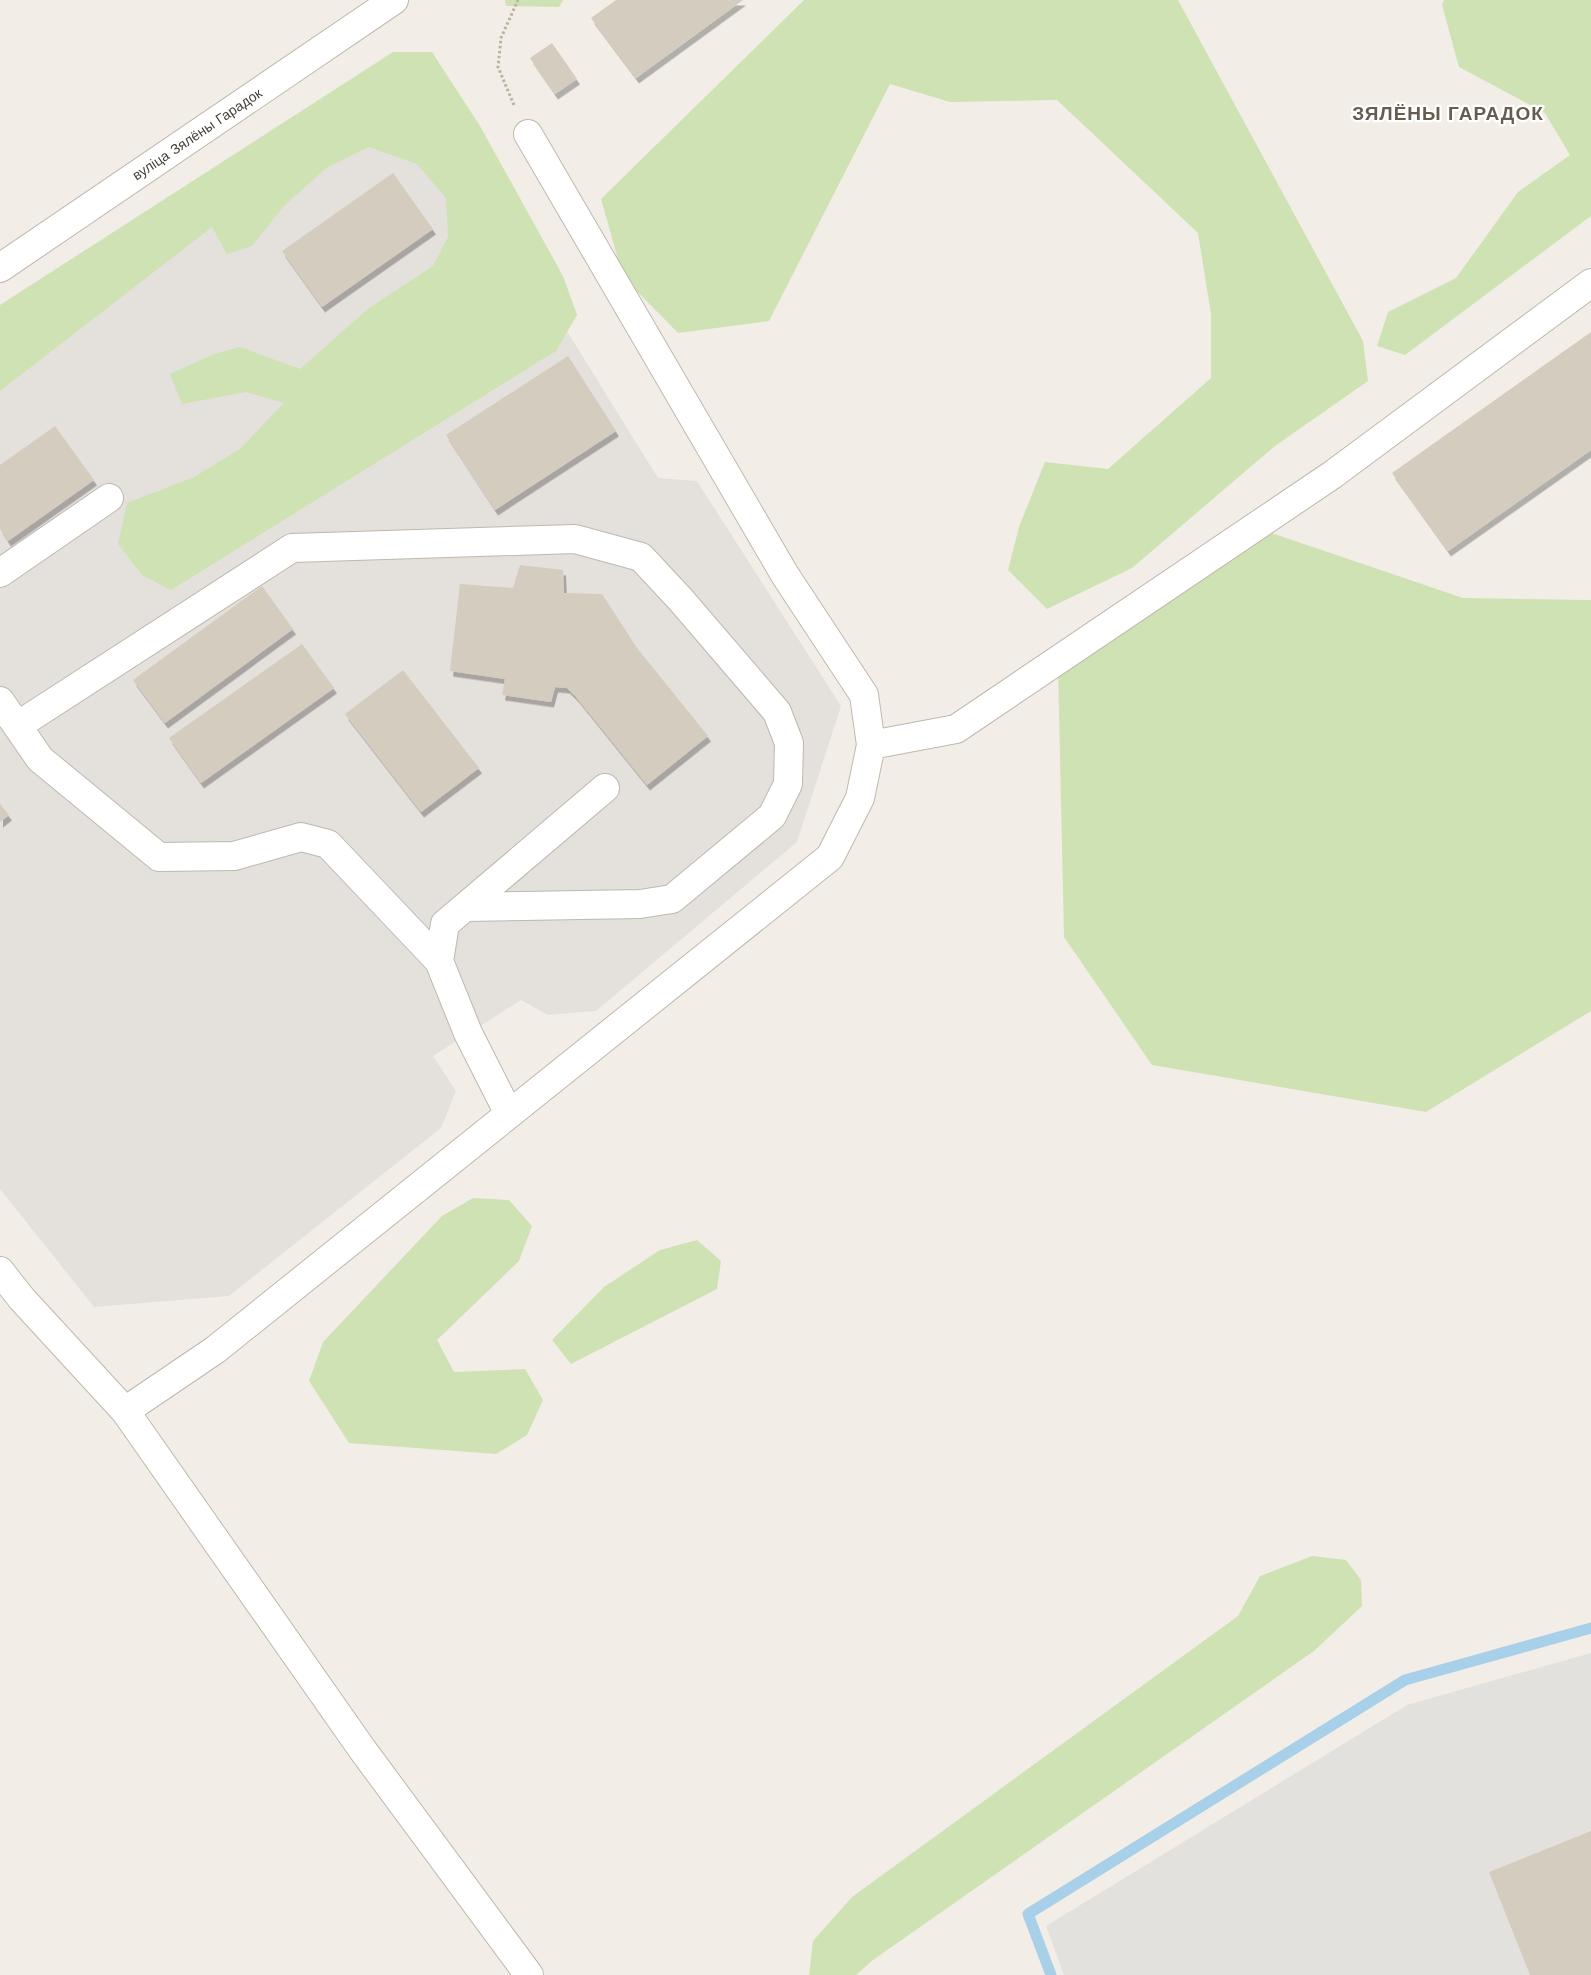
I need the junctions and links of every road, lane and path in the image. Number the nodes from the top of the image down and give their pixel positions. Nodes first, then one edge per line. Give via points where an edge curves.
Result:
1 (394, 0) edge
2 (518, 0) edge
3 (528, 134) joint
4 (0, 268) edge
5 (1591, 283) edge
6 (109, 498) dead end
7 (0, 573) edge
8 (0, 701) edge
9 (17, 726) junction
10 (871, 744) junction
11 (606, 788) dead end
12 (465, 907) junction
13 (439, 961) junction
14 (508, 1114) junction
15 (0, 1271) edge
16 (125, 1411) junction
17 (529, 1975) edge

1 - 4 street, вуліца Зялёны Гарадок
2 - 3 path via 501,38 498,67
3 - 10 street via 785,575 864,695
5 - 10 street via 1332,475 956,729
6 - 7 street
8 - 9 street
9 - 12 street via 292,548 575,539 641,557 776,712 789,743 788,784 772,816 672,899 640,904
9 - 13 street via 40,759 159,857 234,856 301,837 328,844
10 - 14 street via 860,798 830,857
11 - 12 street
12 - 13 street via 445,924
13 - 14 street via 468,1033
14 - 16 street via 215,1350
15 - 16 street
16 - 17 street via 362,1750

